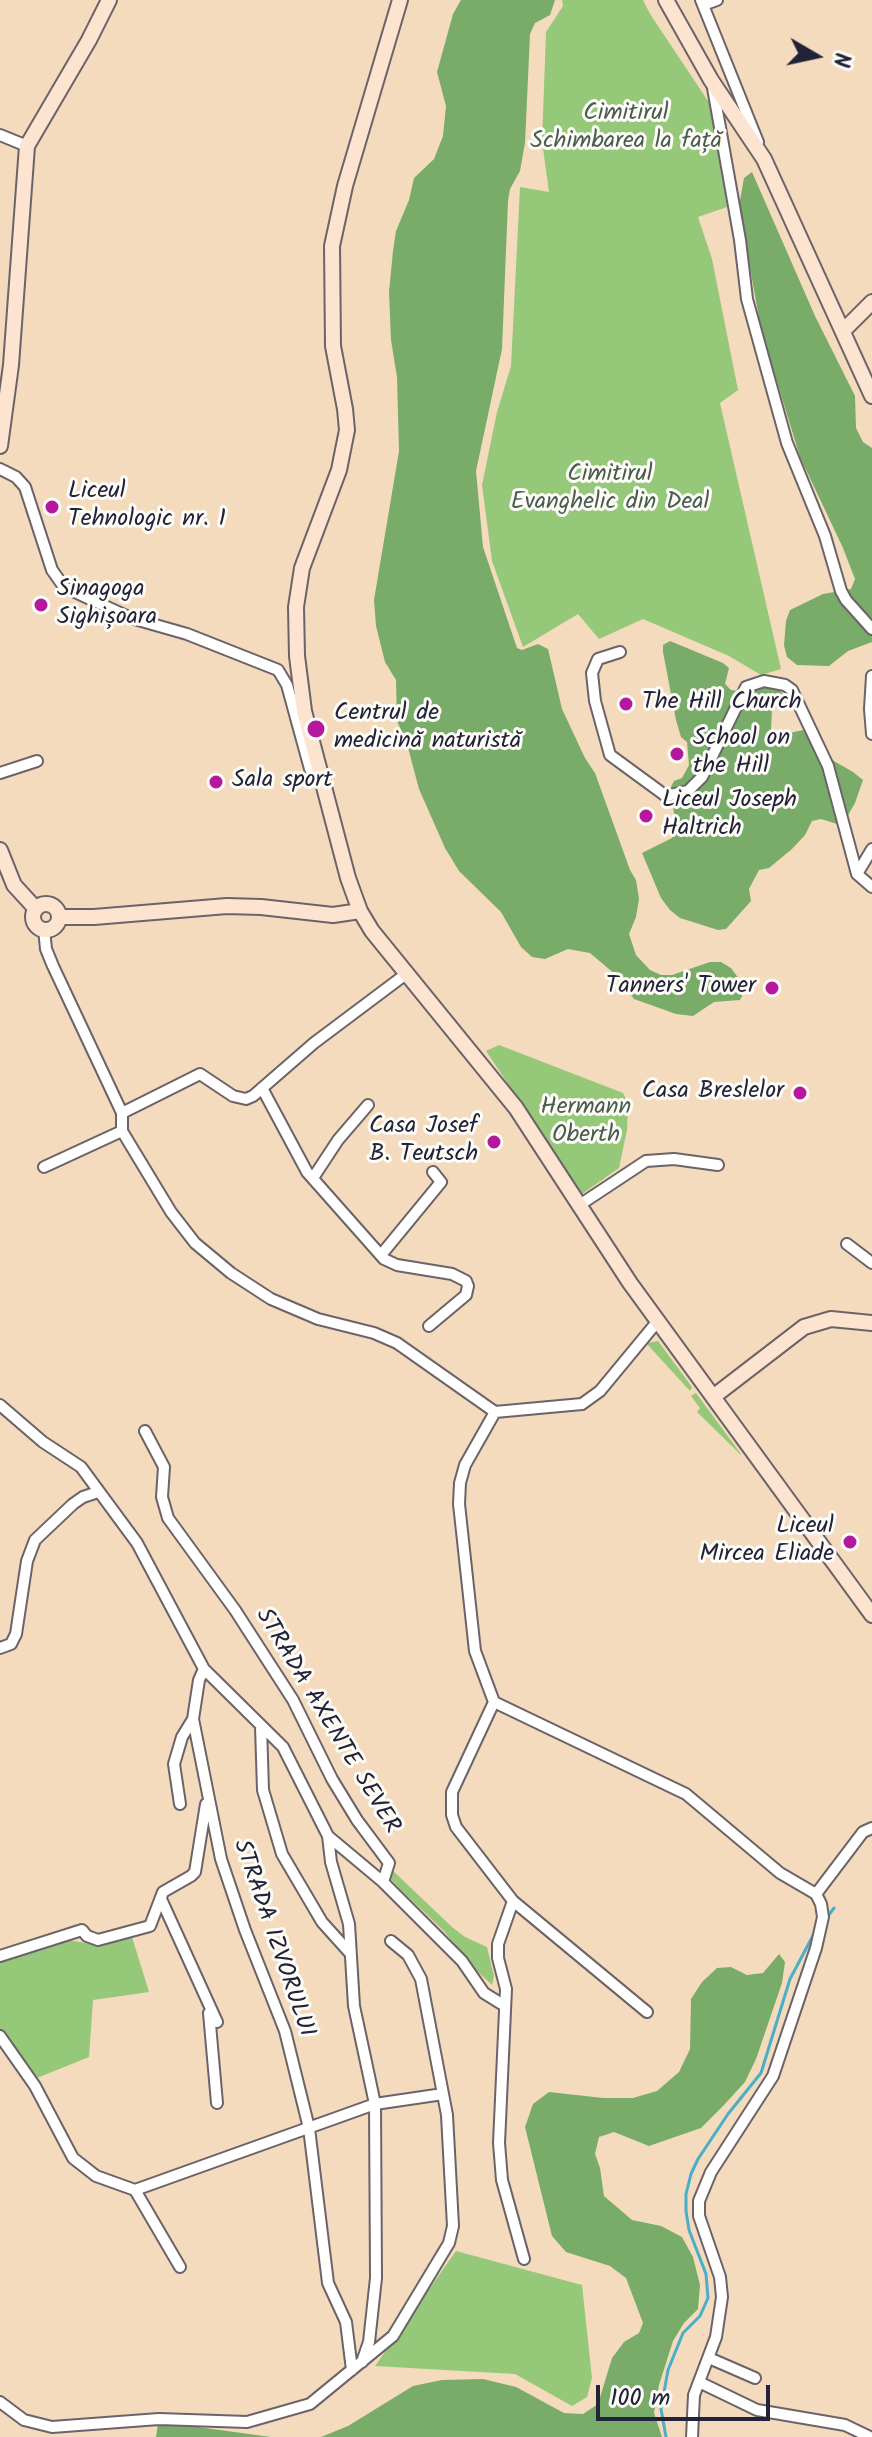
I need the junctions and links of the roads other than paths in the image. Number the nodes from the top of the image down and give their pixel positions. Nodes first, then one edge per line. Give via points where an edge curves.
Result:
1 (109, 0) edge
2 (400, 0) edge
3 (666, 0) edge
4 (717, 0) edge
5 (702, 3) edge
6 (711, 80) junction
7 (0, 135) edge
8 (27, 146) junction
9 (764, 159) junction
10 (872, 302) edge
11 (843, 331) junction
12 (872, 396) edge
13 (0, 446) edge
14 (0, 469) edge
15 (872, 629) edge
16 (620, 652) dead end
17 (872, 676) edge
18 (871, 709) edge
19 (872, 734) edge
20 (37, 761) dead end
21 (0, 773) edge
22 (321, 784) junction
23 (872, 849) edge
24 (0, 850) edge
25 (857, 874) junction
26 (872, 887) edge
27 (36, 909) junction
28 (360, 911) junction
29 (59, 917) junction
30 (44, 929) junction
31 (406, 974) junction
32 (262, 1088) junction
33 (368, 1105) dead end
34 (122, 1113) junction
35 (122, 1131) junction
36 (718, 1165) dead end
37 (44, 1167) dead end
38 (433, 1172) dead end
39 (313, 1178) junction
40 (584, 1202) junction
41 (847, 1244) dead end
42 (381, 1255) junction
43 (872, 1263) edge
44 (657, 1322) junction
45 (872, 1323) edge
46 (429, 1326) dead end
47 (713, 1397) junction
48 (0, 1405) edge
49 (495, 1412) junction
50 (145, 1431) dead end
51 (98, 1492) junction
52 (872, 1615) edge
53 (0, 1648) edge
54 (204, 1669) junction
55 (494, 1702) junction
56 (193, 1719) junction
57 (261, 1726) junction
58 (206, 1790) junction
59 (180, 1804) dead end
60 (872, 1828) edge
61 (328, 1836) junction
62 (383, 1882) junction
63 (816, 1894) junction
64 (160, 1897) junction
65 (513, 1901) junction
66 (391, 1941) dead end
67 (349, 1952) junction
68 (0, 1956) edge
69 (209, 2006) junction
70 (505, 2006) junction
71 (647, 2012) dead end
72 (217, 2022) dead end
73 (0, 2036) edge
74 (443, 2094) junction
75 (217, 2103) dead end
76 (375, 2104) junction
77 (309, 2128) junction
78 (135, 2190) junction
79 (524, 2259) dead end
80 (180, 2267) dead end
81 (709, 2358) junction
82 (362, 2362) junction
83 (352, 2370) junction
84 (755, 2378) dead end
85 (699, 2382) junction
86 (0, 2402) edge
87 (692, 2437) edge
88 (870, 2437) edge

1 - 8 main road
2 - 22 main road via 332,246 333,346 347,430 339,470 302,568 296,607 299,686
3 - 6 main road
4 - 5 street
5 - 9 street
6 - 9 main road
6 - 15 street via 747,299 787,443 841,591
7 - 8 street
8 - 13 main road
9 - 11 main road
10 - 11 main road
11 - 12 main road
14 - 22 street via 25,487 52,570 64,587 131,618 278,670 310,769
16 - 25 street via 598,659 592,673 610,755 666,796 688,791 702,777 746,687 764,681 792,690 828,766
17 - 18 street
18 - 19 street
20 - 21 street
22 - 28 main road
23 - 25 street
24 - 27 main road via 14,885
25 - 26 street
27 - 29 main road via 51,905
27 - 30 main road via 34,921
28 - 29 main road via 333,915 227,906
28 - 31 main road
29 - 30 main road via 53,928
30 - 34 street via 53,966
31 - 32 street
31 - 40 main road via 516,1108
32 - 34 street via 239,1098 200,1074
32 - 39 street
33 - 39 street
34 - 35 street
35 - 37 street
35 - 49 street via 185,1230 211,1258 294,1310 397,1343
36 - 40 street via 646,1161
38 - 42 street via 441,1182
39 - 42 street
40 - 44 main road
41 - 43 street
42 - 46 street via 397,1265 466,1281 466,1295
44 - 47 main road
44 - 49 street via 600,1391 582,1404
45 - 47 main road via 831,1319 804,1327
47 - 52 main road
48 - 51 street via 81,1467
49 - 55 street via 465,1465 459,1504 475,1651
50 - 62 street, STRADA AXENTE SEVER via 164,1467 162,1497 168,1518 293,1700 332,1779 389,1863
51 - 53 street via 73,1504 35,1540 16,1634 11,1644
51 - 54 street via 137,1543
54 - 56 street, STRADA IZVORULUI
54 - 57 street
55 - 63 street via 686,1794 780,1873
55 - 65 street via 452,1792 452,1815 469,1847
56 - 58 street, STRADA IZVORULUI
56 - 59 street via 174,1764
57 - 61 street via 292,1760
57 - 67 street via 263,1790 282,1854 322,1922
58 - 64 street via 195,1872
58 - 77 street, STRADA IZVORULUI via 221,1859 285,2031
60 - 63 street via 863,1832
61 - 62 street
61 - 67 street via 349,1924
62 - 70 street via 462,1961 484,1993
63 - 81 street via 823,1917 816,1948 773,2076 711,2172 699,2201 722,2297
64 - 68 street via 155,1919 143,1930 98,1940 82,1930
64 - 69 street
65 - 70 street via 498,1944
65 - 71 street
66 - 74 street via 408,1955 421,1979
67 - 76 street via 354,2006
69 - 72 street
69 - 75 street
70 - 79 street via 500,2161
73 - 78 street via 35,2086 73,2158 96,2176
74 - 76 street
74 - 82 street via 452,2233 393,2336
76 - 77 street
76 - 82 street via 376,2278
77 - 78 street
77 - 83 street, STRADA IZVORULUI via 328,2283 346,2322
78 - 80 street
81 - 84 street
81 - 85 street
82 - 83 street
83 - 86 street via 310,2404 247,2422 159,2419 52,2427 24,2420
85 - 87 street via 691,2409
85 - 88 street via 757,2410 845,2425

